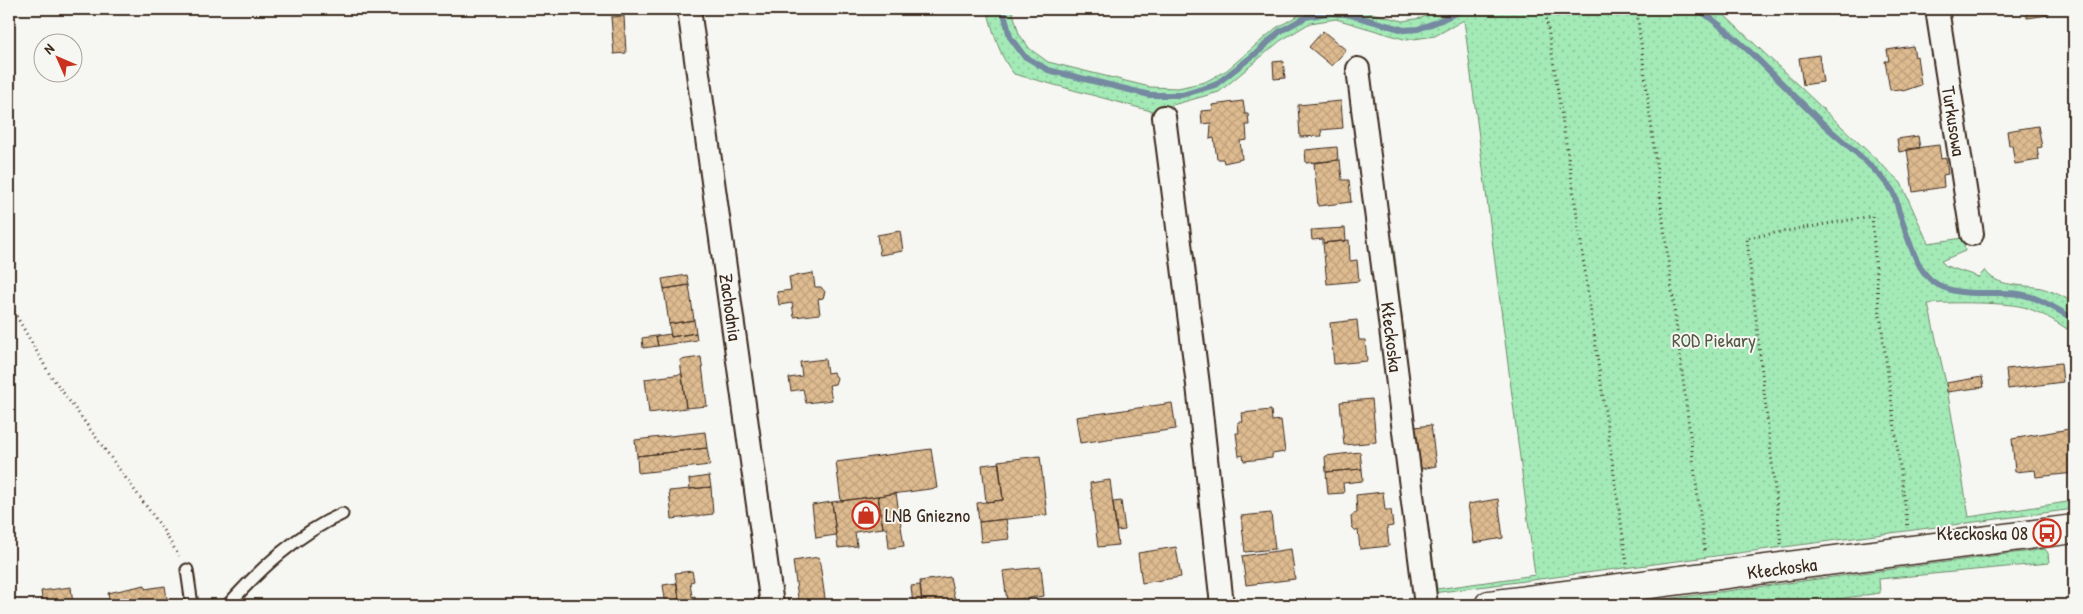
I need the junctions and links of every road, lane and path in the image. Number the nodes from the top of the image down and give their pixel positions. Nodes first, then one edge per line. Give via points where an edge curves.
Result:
1 (689, 9) edge
2 (1545, 9) edge
3 (1629, 9) edge
4 (1936, 9) edge
5 (1358, 69) dead end
6 (1164, 117) dead end
7 (1972, 234) dead end
8 (9, 303) edge
9 (342, 514) dead end
10 (2074, 530) edge
11 (1911, 551) junction
12 (1786, 567) junction
13 (187, 570) joint
14 (1708, 577) junction
15 (1630, 587) junction
16 (192, 605) edge
17 (228, 605) edge
18 (772, 605) edge
19 (1222, 605) edge
20 (1426, 605) edge
21 (1489, 605) edge

1 - 18 street, Zachodnia
2 - 15 path
3 - 14 path via 1637,12
4 - 7 street, Turkusowa
5 - 20 street, Kłeckoska
6 - 19 street
8 - 13 path via 48,373 160,525
9 - 17 lane via 324,522 290,546 250,580
10 - 11 main road, Kłeckoska
11 - 12 main road, Kłeckoska
11 - 12 path via 1878,299 1872,216 1747,238 1780,542
12 - 14 main road, Kłeckoska
13 - 16 lane
14 - 15 main road, Kłeckoska
15 - 21 main road, Kłeckoska

